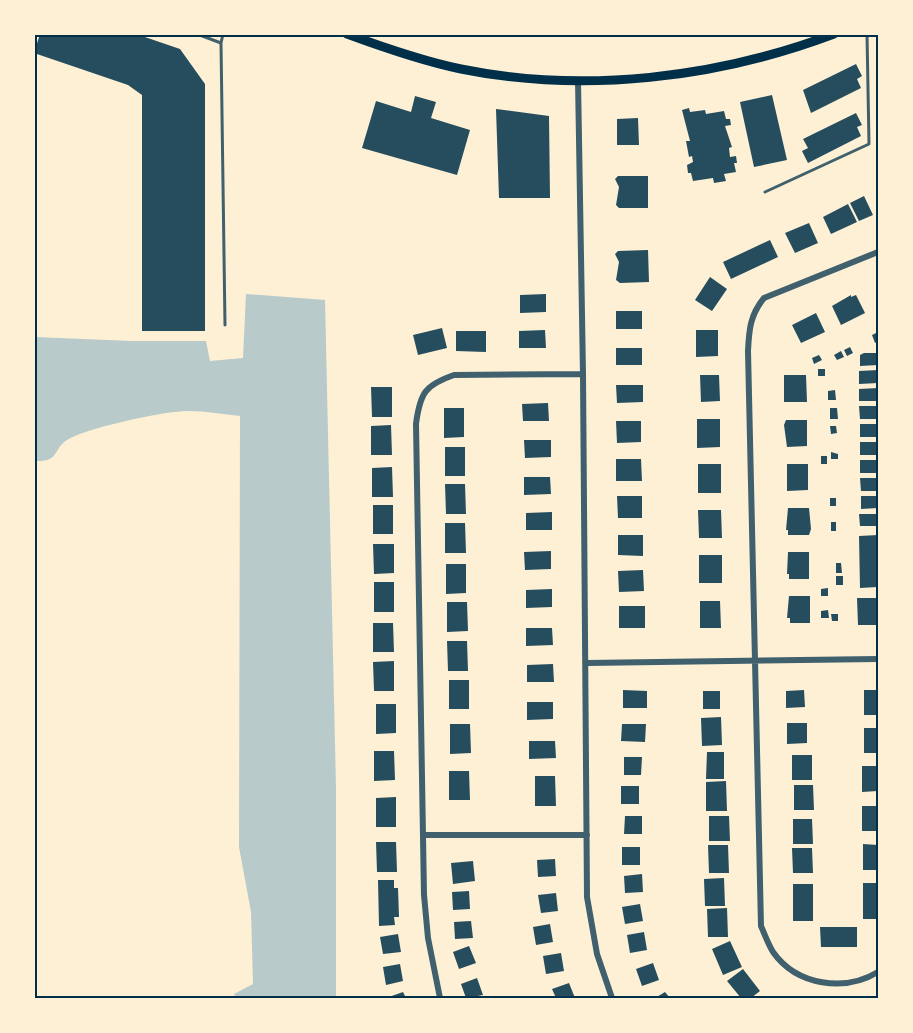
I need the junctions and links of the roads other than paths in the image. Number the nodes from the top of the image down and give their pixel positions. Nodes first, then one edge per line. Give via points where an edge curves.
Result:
1 (197, 34) edge
2 (223, 34) edge
3 (347, 34) edge
4 (834, 34) edge
5 (867, 34) edge
6 (221, 43) junction
7 (578, 80) junction
8 (765, 192) dead end
9 (879, 252) edge
10 (225, 325) dead end
11 (583, 374) junction
12 (879, 659) edge
13 (755, 661) junction
14 (587, 663) junction
15 (424, 835) junction
16 (586, 835) junction
17 (879, 972) edge
18 (440, 999) edge
19 (612, 999) edge

1 - 6 lane
2 - 6 lane
3 - 7 main road via 414,58 466,70
4 - 7 main road via 796,49 736,64 652,77
5 - 8 lane via 869,144
6 - 10 lane
7 - 11 street
9 - 13 street via 764,298 749,326
11 - 14 street
11 - 15 street via 454,375 434,382 423,393 418,406
12 - 13 street
13 - 14 street
13 - 17 street via 761,927 774,953 794,971 818,982 841,985
14 - 16 street
15 - 16 street
15 - 18 street via 428,938
16 - 19 street via 587,897 597,954

